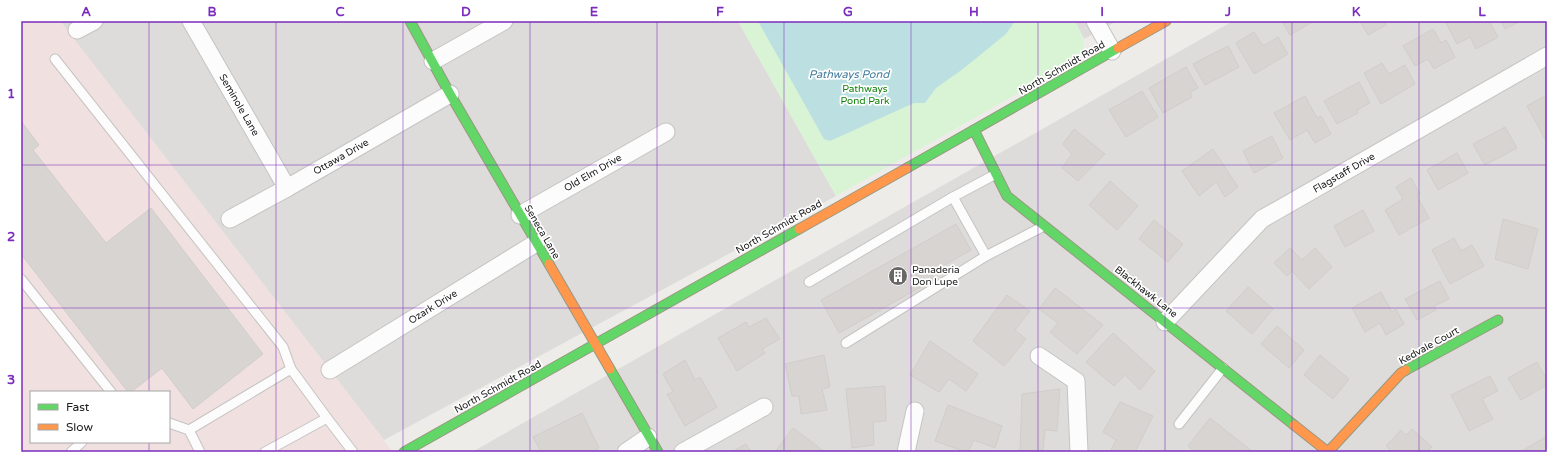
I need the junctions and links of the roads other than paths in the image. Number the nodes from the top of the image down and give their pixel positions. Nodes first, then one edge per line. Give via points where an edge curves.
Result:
1 (94, 21) edge
2 (192, 21) edge
3 (410, 21) edge
4 (504, 21) edge
5 (1095, 21) edge
6 (1166, 21) edge
7 (77, 30) dead end
8 (1112, 51) junction
9 (1547, 56) edge
10 (55, 59) dead end
11 (432, 61) junction
12 (450, 94) junction
13 (974, 130) junction
14 (666, 132) dead end
15 (996, 174) junction
16 (287, 188) junction
17 (953, 197) junction
18 (520, 215) junction
19 (230, 219) dead end
20 (1044, 226) junction
21 (536, 243) junction
22 (986, 256) junction
23 (21, 279) edge
24 (809, 282) dead end
25 (1498, 320) dead end
26 (1165, 322) junction
27 (846, 343) dead end
28 (596, 345) junction
29 (1039, 356) dead end
30 (1223, 368) junction
31 (291, 370) junction
32 (330, 370) dead end
33 (110, 391) edge
34 (764, 408) dead end
35 (915, 411) dead end
36 (327, 418) junction
37 (170, 423) edge
38 (1179, 424) dead end
39 (189, 430) junction
40 (648, 438) junction
41 (81, 443) edge
42 (71, 452) edge
43 (200, 452) edge
44 (264, 452) edge
45 (353, 452) edge
46 (404, 452) edge
47 (626, 452) edge
48 (658, 452) edge
49 (684, 452) edge
50 (906, 452) edge
51 (1079, 452) edge
52 (1328, 452) edge

1 - 7 street
2 - 16 street, Seminole Lane
3 - 11 street, Seneca Lane
4 - 11 street
5 - 8 street
6 - 8 street, North Schmidt Road
8 - 13 street, North Schmidt Road
9 - 26 street, Flagstaff Drive via 1262,219
10 - 31 lane via 283,346
11 - 12 street, Seneca Lane
12 - 16 street, Ottawa Drive
12 - 18 street, Seneca Lane
13 - 15 street, Blackhawk Lane
13 - 28 street, North Schmidt Road
14 - 18 street, Old Elm Drive
15 - 17 lane
15 - 20 street, Blackhawk Lane via 1007,196
16 - 19 street, Ottawa Drive
17 - 22 lane
17 - 24 lane
18 - 21 street, Seneca Lane
20 - 22 lane
20 - 26 street, Blackhawk Lane
21 - 28 street, Seneca Lane
21 - 32 street, Ozark Drive
22 - 27 lane
23 - 33 lane
25 - 52 street, Kedvale Court via 1402,373
26 - 30 street, Blackhawk Lane
28 - 40 street, Seneca Lane
28 - 46 street, North Schmidt Road
29 - 51 street via 1076,381
30 - 38 lane
30 - 52 street, Blackhawk Lane
31 - 36 lane
31 - 39 lane
34 - 49 street
35 - 50 street
36 - 44 lane
36 - 45 lane
37 - 39 lane
39 - 43 lane
40 - 47 street
40 - 48 street, Seneca Lane
41 - 42 lane

